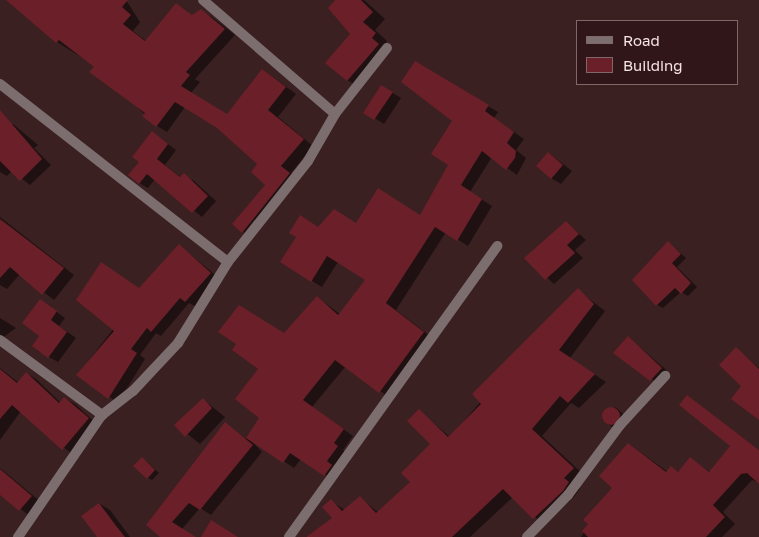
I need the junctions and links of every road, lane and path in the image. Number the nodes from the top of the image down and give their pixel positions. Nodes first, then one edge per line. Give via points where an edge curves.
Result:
1 (203, 0) edge
2 (387, 48) dead end
3 (0, 84) edge
4 (335, 114) junction
5 (497, 246) dead end
6 (228, 262) junction
7 (0, 340) edge
8 (665, 376) dead end
9 (102, 415) junction
10 (18, 537) edge
11 (289, 537) edge
12 (527, 537) edge

1 - 4 street
2 - 4 street
3 - 6 street
4 - 6 street via 308,161
5 - 11 street
6 - 9 street via 178,342 133,391
7 - 9 street
8 - 12 street via 620,425 568,495
9 - 10 street

